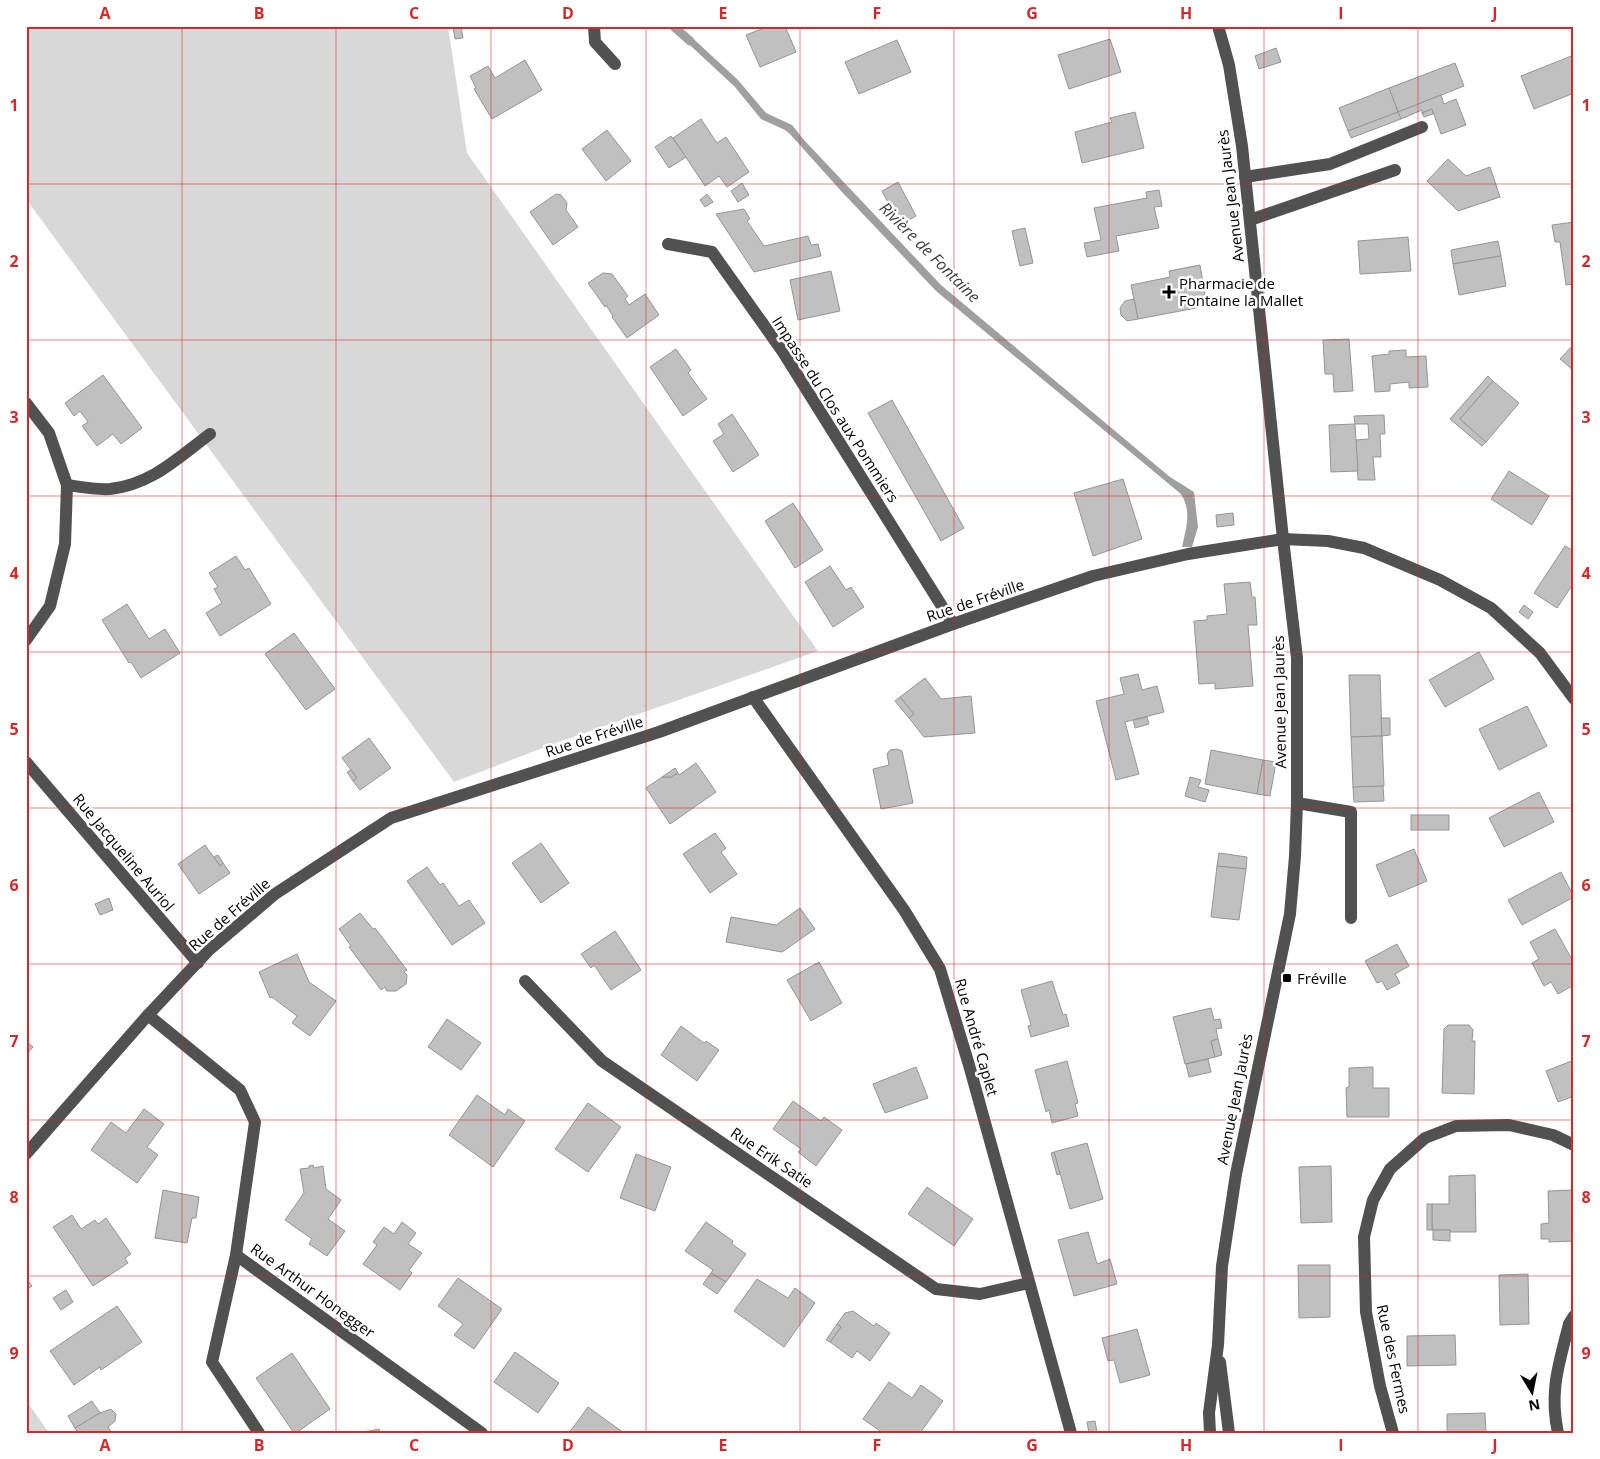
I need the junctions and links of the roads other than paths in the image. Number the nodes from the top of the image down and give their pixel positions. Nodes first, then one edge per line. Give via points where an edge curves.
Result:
1 (594, 26) edge
2 (1218, 26) edge
3 (615, 64) dead end
4 (1422, 127) dead end
5 (1395, 170) dead end
6 (1245, 176) junction
7 (1250, 220) junction
8 (668, 244) dead end
9 (26, 403) edge
10 (210, 434) dead end
11 (67, 485) junction
12 (1283, 540) junction
13 (953, 624) junction
14 (26, 640) edge
15 (753, 697) junction
16 (1574, 699) edge
17 (26, 762) edge
18 (1297, 804) junction
19 (1351, 918) dead end
20 (198, 963) junction
21 (525, 981) dead end
22 (148, 1015) junction
23 (1574, 1145) edge
24 (26, 1154) edge
25 (236, 1255) junction
26 (1029, 1283) junction
27 (1574, 1316) edge
28 (1218, 1345) junction
29 (259, 1433) edge
30 (482, 1433) edge
31 (1071, 1433) edge
32 (1210, 1433) edge
33 (1228, 1433) edge
34 (1393, 1433) edge
35 (1558, 1433) edge

1 - 3 street via 596,42
2 - 6 street, Avenue Jean Jaurès via 1229,65
4 - 6 street via 1330,164
5 - 7 street
6 - 7 street, Avenue Jean Jaurès
7 - 12 street, Avenue Jean Jaurès
8 - 13 street, Impasse du Clos aux Pommiers via 712,252 783,352
9 - 11 street via 49,433
10 - 11 street via 154,476 131,485 108,489
11 - 14 street via 66,544 50,606
12 - 13 street, Rue de Fréville via 1188,554 1093,576
12 - 16 street, Rue de Fréville via 1328,541 1364,548 1457,589 1491,608 1540,653
12 - 18 street, Avenue Jean Jaurès via 1298,658
13 - 15 street, Rue de Fréville
15 - 20 street, Rue de Fréville via 659,732 391,818 275,894
15 - 26 street, Rue André Caplet via 904,910 940,969 970,1065
17 - 20 street, Rue Jacqueline Auriol
18 - 19 street via 1352,812
18 - 28 street, Avenue Jean Jaurès via 1290,914 1236,1174 1222,1266
20 - 22 street, Rue de Fréville
21 - 26 street, Rue Erik Satie via 602,1061 936,1289 980,1294
22 - 24 street, Rue de Fréville
22 - 25 street, Rue Arthur Honegger via 240,1090 255,1122
23 - 34 street, Rue des Fermes via 1554,1135 1509,1125 1456,1126 1425,1138 1390,1169 1374,1200 1364,1237 1366,1312
25 - 29 street via 212,1362
25 - 30 street, Rue Arthur Honegger
26 - 31 street, Rue André Caplet
27 - 35 street via 1569,1324 1554,1383 1554,1415
28 - 32 street, Avenue Jean Jaurès via 1209,1413
28 - 33 street, Avenue Jean Jaurès

